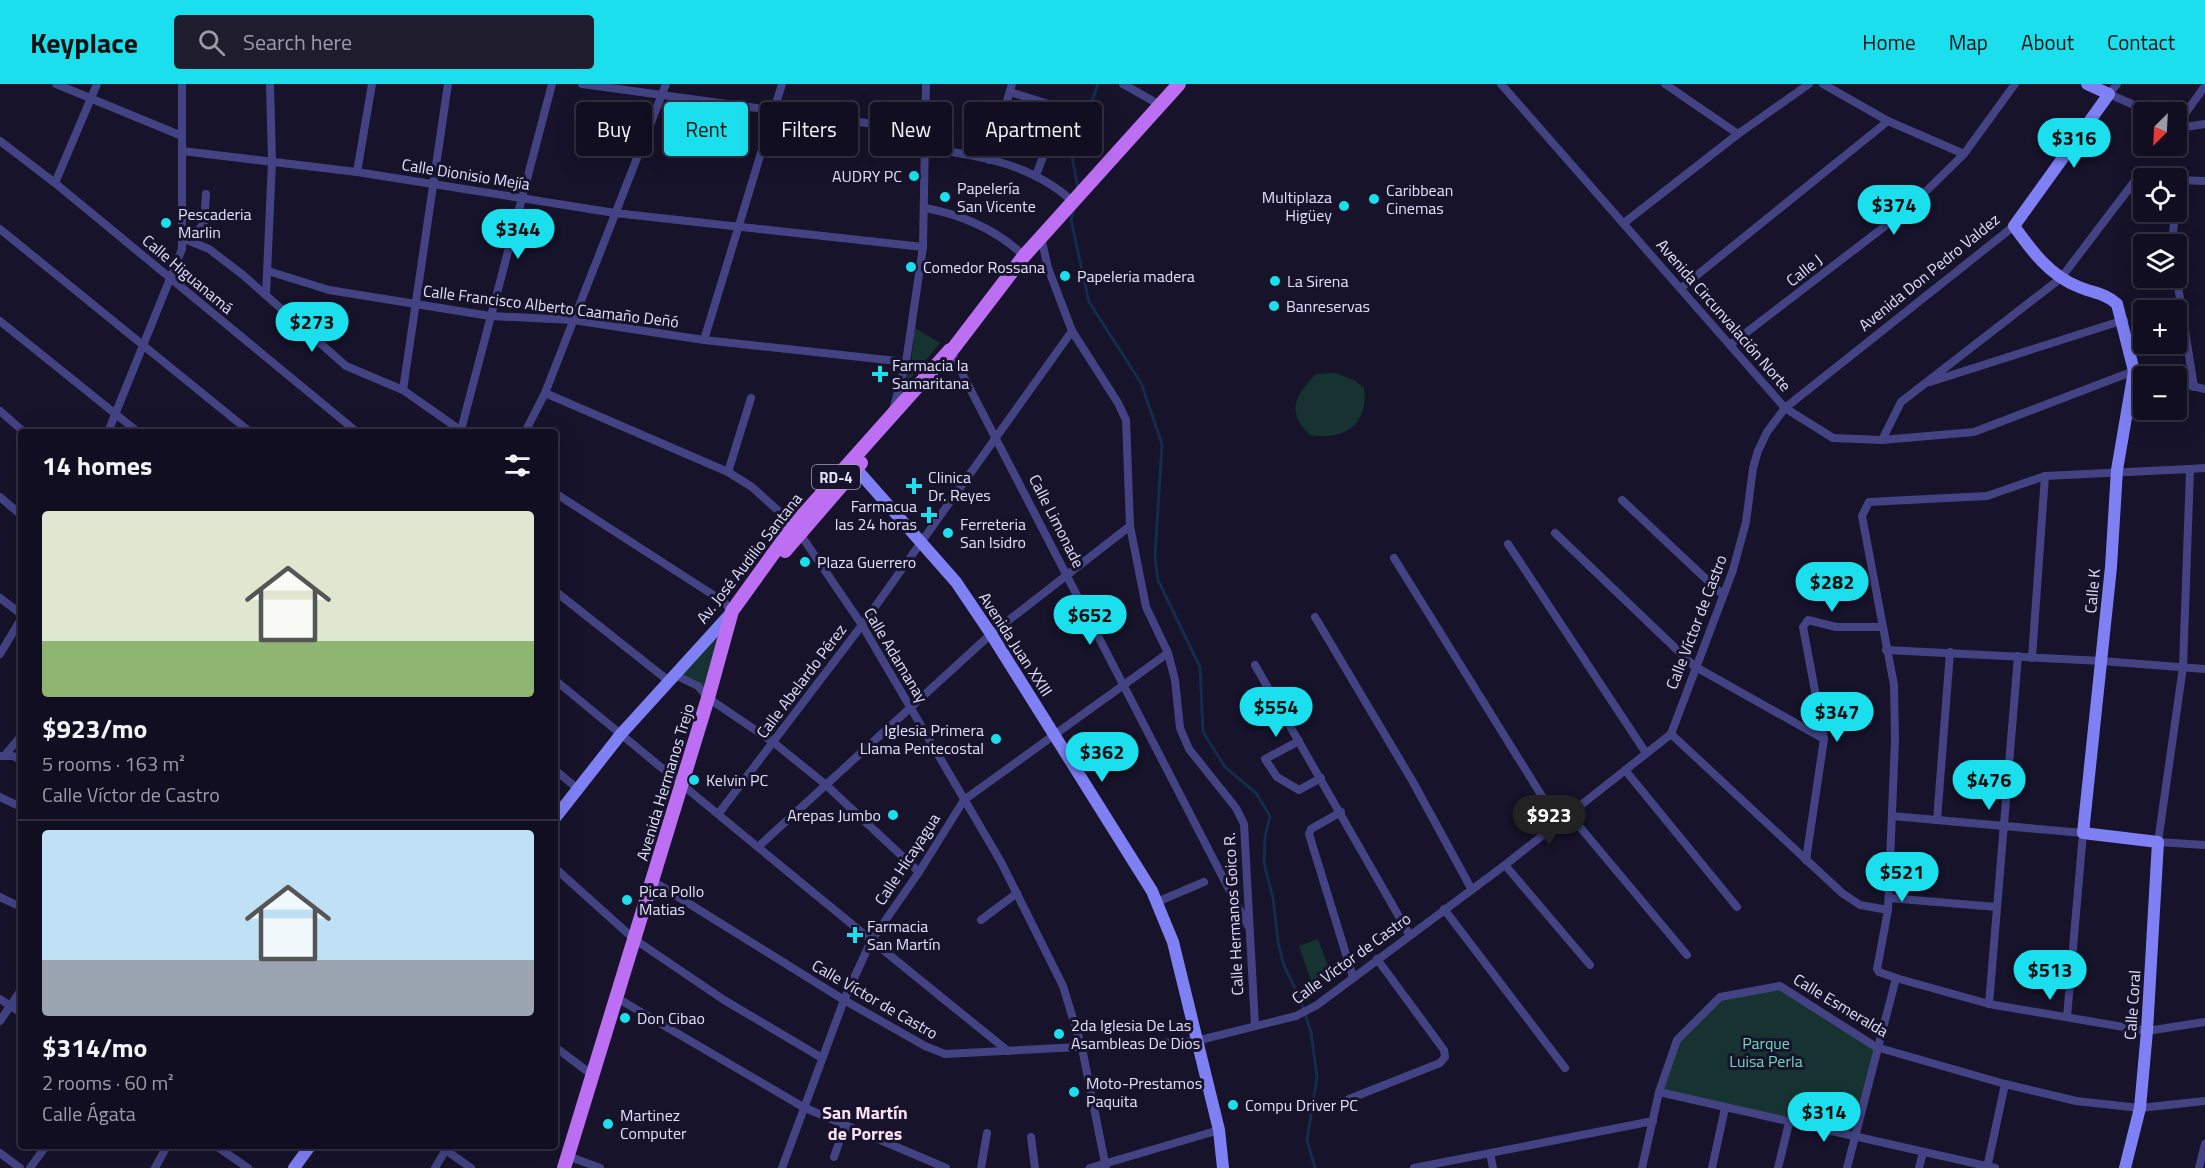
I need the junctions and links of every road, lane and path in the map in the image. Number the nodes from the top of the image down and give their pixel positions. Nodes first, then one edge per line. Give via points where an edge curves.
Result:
1 (56, 84) edge
2 (96, 84) edge
3 (182, 84) edge
4 (270, 84) edge
5 (372, 84) edge
6 (448, 84) edge
7 (552, 84) edge
8 (582, 84) edge
9 (666, 84) edge
10 (783, 84) edge
11 (926, 84) edge
12 (1123, 84) edge
13 (1179, 84) edge
14 (1501, 84) edge
15 (1665, 84) edge
16 (1809, 84) edge
17 (1823, 84) edge
18 (2015, 84) edge
19 (2087, 84) edge
20 (2205, 86) edge
21 (1011, 88) edge
22 (2113, 89) edge
23 (661, 96) junction
24 (91, 98) junction
25 (777, 102) edge
26 (926, 102) edge
27 (1047, 102) edge
28 (2134, 102) edge
29 (1160, 105) junction
30 (760, 108) edge
31 (2187, 111) edge
32 (1888, 121) junction
33 (2205, 124) edge
34 (2187, 127) edge
35 (1738, 134) junction
36 (182, 136) junction
37 (0, 141) edge
38 (182, 151) junction
39 (952, 153) edge
40 (1965, 154) junction
41 (760, 155) edge
42 (925, 156) edge
43 (1043, 156) edge
44 (989, 160) junction
45 (272, 162) junction
46 (357, 172) junction
47 (1036, 175) junction
48 (2187, 180) edge
49 (2205, 181) edge
50 (55, 183) junction
51 (2133, 183) edge
52 (434, 184) junction
53 (206, 194) dead end
54 (521, 199) junction
55 (1073, 200) junction
56 (925, 208) junction
57 (615, 213) junction
58 (1624, 223) junction
59 (2013, 226) junction
60 (737, 228) junction
61 (0, 230) edge
62 (1041, 237) junction
63 (186, 240) junction
64 (923, 247) junction
65 (1024, 256) junction
66 (268, 271) junction
67 (2061, 278) junction
68 (170, 279) junction
69 (1681, 288) junction
70 (2178, 288) edge
71 (267, 295) junction
72 (416, 304) junction
73 (490, 316) junction
74 (573, 320) junction
75 (2124, 320) junction
76 (0, 321) edge
77 (1072, 330) junction
78 (704, 340) junction
79 (142, 345) junction
80 (1730, 345) junction
81 (950, 350) junction
82 (906, 362) junction
83 (2133, 366) edge
84 (2133, 371) edge
85 (2133, 377) edge
86 (1924, 384) junction
87 (2187, 385) edge
88 (2193, 387) junction
89 (403, 390) junction
90 (2205, 390) edge
91 (545, 393) junction
92 (751, 398) dead end
93 (1785, 408) junction
94 (0, 411) edge
95 (116, 414) junction
96 (892, 414) junction
97 (21, 429) edge
98 (109, 429) edge
99 (134, 429) edge
100 (246, 429) edge
101 (353, 429) edge
102 (459, 429) edge
103 (462, 429) edge
104 (527, 429) edge
105 (996, 435) junction
106 (1882, 440) junction
107 (853, 465) junction
108 (2205, 468) edge
109 (2190, 469) junction
110 (2117, 470) junction
111 (728, 472) junction
112 (2045, 476) junction
113 (558, 495) edge
114 (0, 497) edge
115 (1622, 500) dead end
116 (18, 512) edge
117 (1130, 526) junction
118 (796, 530) junction
119 (1555, 533) dead end
120 (920, 541) junction
121 (1508, 544) dead end
122 (1394, 558) dead end
123 (1068, 575) junction
124 (558, 593) edge
125 (1723, 595) junction
126 (0, 598) edge
127 (732, 611) junction
128 (18, 612) edge
129 (1315, 617) dead end
130 (862, 624) junction
131 (18, 625) edge
132 (1881, 627) junction
133 (992, 634) junction
134 (1886, 650) junction
135 (1168, 652) junction
136 (1950, 652) junction
137 (0, 654) edge
138 (2018, 656) junction
139 (2032, 658) junction
140 (2102, 661) junction
141 (1255, 665) dead end
142 (1694, 666) junction
143 (2183, 667) junction
144 (2205, 669) edge
145 (673, 678) junction
146 (558, 682) edge
147 (1124, 684) junction
148 (708, 698) junction
149 (910, 707) junction
150 (1053, 733) junction
151 (621, 734) junction
152 (1671, 734) junction
153 (18, 739) edge
154 (1824, 739) junction
155 (1299, 741) junction
156 (773, 742) junction
157 (1646, 753) junction
158 (2, 756) edge
159 (18, 759) edge
160 (1625, 770) junction
161 (558, 772) edge
162 (1321, 778) junction
163 (680, 784) junction
164 (825, 784) junction
165 (578, 789) junction
166 (0, 797) edge
167 (964, 800) junction
168 (18, 806) edge
169 (1341, 812) junction
170 (719, 813) junction
171 (558, 814) edge
172 (1569, 814) junction
173 (1892, 816) junction
174 (1937, 820) junction
175 (1558, 822) junction
176 (2004, 826) junction
177 (2083, 833) junction
178 (2158, 842) junction
179 (2205, 845) edge
180 (759, 846) junction
181 (1806, 860) junction
182 (1504, 865) junction
183 (558, 871) edge
184 (919, 872) junction
185 (651, 880) junction
186 (1204, 882) dead end
187 (1472, 890) junction
188 (1017, 893) junction
189 (0, 897) edge
190 (1889, 898) junction
191 (1157, 902) junction
192 (18, 906) edge
193 (1737, 907) dead end
194 (1997, 907) junction
195 (1444, 909) junction
196 (1888, 910) junction
197 (981, 920) dead end
198 (1250, 930) junction
199 (1409, 934) junction
200 (634, 939) junction
201 (871, 941) junction
202 (1687, 955) dead end
203 (1377, 959) junction
204 (1590, 965) dead end
205 (1353, 977) junction
206 (1896, 978) junction
207 (18, 994) edge
208 (617, 998) junction
209 (0, 999) edge
210 (844, 1000) junction
211 (1989, 1004) junction
212 (10, 1006) junction
213 (18, 1011) edge
214 (2067, 1017) junction
215 (0, 1021) edge
216 (2205, 1022) edge
217 (1254, 1026) junction
218 (2147, 1031) junction
219 (1196, 1041) junction
220 (1876, 1047) junction
221 (1082, 1048) junction
222 (558, 1049) edge
223 (1008, 1051) junction
224 (822, 1058) junction
225 (1565, 1068) dead end
226 (591, 1074) junction
227 (2005, 1084) junction
228 (1659, 1092) junction
229 (1350, 1099) dead end
230 (2205, 1101) edge
231 (804, 1107) junction
232 (1725, 1108) junction
233 (2140, 1108) junction
234 (1653, 1121) junction
235 (1789, 1123) junction
236 (845, 1125) junction
237 (1219, 1130) junction
238 (987, 1133) dead end
239 (1853, 1135) junction
240 (1031, 1137) dead end
241 (2205, 1144) edge
242 (44, 1149) edge
243 (165, 1149) edge
244 (220, 1149) edge
245 (308, 1149) edge
246 (444, 1149) edge
247 (447, 1149) edge
248 (1923, 1152) junction
249 (0, 1153) edge
250 (1490, 1153) junction
251 (834, 1157) dead end
252 (566, 1162) edge
253 (1105, 1166) edge
254 (1990, 1167) edge
255 (20, 1168) edge
256 (30, 1168) edge
257 (155, 1168) edge
258 (248, 1168) edge
259 (294, 1168) edge
260 (435, 1168) edge
261 (471, 1168) edge
262 (600, 1168) edge
263 (782, 1168) edge
264 (946, 1168) edge
265 (981, 1168) edge
266 (1035, 1168) edge
267 (1090, 1168) edge
268 (1224, 1168) edge
269 (1414, 1168) edge
270 (1493, 1168) edge
271 (1642, 1168) edge
272 (1712, 1168) edge
273 (1778, 1168) edge
274 (1846, 1168) edge
275 (1919, 1168) edge
276 (2125, 1168) edge
277 (2199, 1168) edge

1 - 24 street
2 - 24 street
3 - 36 street
4 - 45 street
5 - 46 street
6 - 52 street
7 - 54 street
8 - 23 street
9 - 23 street
10 - 25 street
11 - 26 street
12 - 29 street
13 - 29 main road, RD-4
14 - 58 street, Avenida Circunvalación Norte
15 - 35 street
16 - 35 street
17 - 32 street
18 - 40 street, Calle J
19 - 22 street
20 - 31 street
21 - 27 street
21 - 44 street
22 - 28 street
22 - 59 street, Avenida Don Pedro Valdez
23 - 30 street
23 - 57 street
24 - 36 street
24 - 50 street
29 - 55 main road, RD-4
32 - 40 street
32 - 69 street
33 - 34 street
35 - 58 street
36 - 38 street
37 - 50 street, Calle Higuanamá
38 - 45 street, Calle Dionisio Mejía
38 - 63 street
39 - 44 street
40 - 80 street, Calle J via 1910,207
41 - 60 street
42 - 56 street
43 - 47 street
44 - 47 street
45 - 46 street, Calle Dionisio Mejía
45 - 66 street
46 - 52 street, Calle Dionisio Mejía
47 - 55 street
48 - 49 street
50 - 68 street, Calle Higuanamá
51 - 67 street
52 - 54 street, Calle Dionisio Mejía
52 - 72 street
53 - 63 street via 204,223
54 - 57 street, Calle Dionisio Mejía
54 - 73 street
55 - 62 main road, RD-4
56 - 64 street
56 - 65 street via 984,227
57 - 60 street, Calle Dionisio Mejía
57 - 74 street
58 - 69 street, Avenida Circunvalación Norte
59 - 67 street, Calle K via 2034,255
59 - 93 street, Avenida Don Pedro Valdez
60 - 64 street, Calle Dionisio Mejía
60 - 78 street
61 - 79 street
62 - 65 main road, RD-4
62 - 77 street, Calle Hermanos Goico R. via 1048,268
63 - 68 street
63 - 71 street via 209,249
64 - 82 street
65 - 81 main road, RD-4
66 - 71 street
66 - 72 street, Calle Francisco Alberto Caamaño Deñó via 329,290
67 - 75 street, Calle K via 2111,298
67 - 86 street
68 - 79 street
68 - 101 street, Calle Higuanamá
69 - 80 street, Avenida Circunvalación Norte
70 - 88 street
71 - 89 street via 346,366
72 - 73 street, Calle Francisco Alberto Caamaño Deñó
72 - 89 street
73 - 74 street, Calle Francisco Alberto Caamaño Deñó
73 - 103 street
74 - 78 street, Calle Francisco Alberto Caamaño Deñó
74 - 91 street
75 - 83 street, Calle K
75 - 86 street
76 - 95 street
77 - 105 street, Calle Abelardo Pérez
77 - 117 street, Calle Hermanos Goico R. via 1126,420
78 - 82 street, Calle Francisco Alberto Caamaño Deñó
79 - 95 street
79 - 100 street
80 - 93 street, Avenida Circunvalación Norte
81 - 96 main road, RD-4
81 - 105 street, Calle Limonade
81 - 107 main road, RD-4 via 937,375
82 - 96 street
84 - 106 street, Avenida Circunvalación Norte via 1974,432
85 - 110 street, Calle K
86 - 106 street via 1901,402
87 - 88 street
88 - 90 street
89 - 102 street
91 - 104 street
91 - 111 street, Calle Adamanay
92 - 111 street
93 - 106 street, Avenida Circunvalación Norte via 1833,438
93 - 125 street, Calle Víctor de Castro via 1758,451 1746,522
94 - 97 street
95 - 98 street
95 - 99 street
96 - 107 main road, RD-4
105 - 120 street, Calle Abelardo Pérez
105 - 123 street, Calle Limonade
107 - 118 main road, RD-4
107 - 120 street, Avenida Juan XXIII
108 - 109 street
109 - 110 street
109 - 143 street
110 - 112 street
110 - 140 street, Calle K
111 - 118 street, Calle Adamanay via 752,487
112 - 132 street via 1987,496 1869,502 1862,516
112 - 139 street
113 - 127 street via 724,602
114 - 116 street
115 - 125 street
117 - 123 street
117 - 135 street, Calle Hermanos Goico R. via 1146,607
118 - 127 main road, RD-4
118 - 130 street, Calle Adamanay
119 - 142 street
120 - 130 street, Calle Abelardo Pérez
120 - 133 street, Avenida Juan XXIII via 956,582
121 - 157 street
122 - 175 street
123 - 133 street
123 - 147 street, Calle Limonade
124 - 145 street
125 - 142 street, Calle Víctor de Castro
126 - 128 street
127 - 145 street, Av. José Audilio Santana
127 - 148 main road, Avenida Hermanos Trejo / RD-4
129 - 187 street
130 - 149 street, Calle Adamanay
130 - 156 street, Calle Abelardo Pérez
131 - 137 street
132 - 134 street
132 - 154 street via 1836,627 1808,620 1804,623
133 - 149 street
133 - 150 street, Avenida Juan XXIII
134 - 136 street
134 - 173 street via 1894,685
135 - 147 street, Calle Hicayagua
135 - 198 street, Calle Hermanos Goico R. via 1180,728 1189,749 1236,808 1244,824
136 - 138 street
136 - 174 street
138 - 139 street
138 - 176 street
139 - 140 street
140 - 143 street
140 - 177 street, Calle K
141 - 155 street
142 - 152 street, Calle Víctor de Castro
142 - 154 street
143 - 144 street
143 - 178 street
145 - 148 street via 698,686
145 - 151 street, Av. José Audilio Santana
146 - 151 street
147 - 150 street, Calle Hicayagua
147 - 198 street, Calle Limonade
148 - 156 street
148 - 163 main road, Avenida Hermanos Trejo / RD-4
149 - 164 street
149 - 167 street, Calle Adamanay
150 - 167 street, Calle Hicayagua
150 - 191 street, Avenida Juan XXIII
151 - 163 street
151 - 165 street, Av. José Audilio Santana
152 - 157 street, Calle Víctor de Castro
152 - 181 street
153 - 158 street
154 - 181 street
155 - 162 street
155 - 162 street via 1265,759 1277,777 1299,790
156 - 164 street
156 - 170 street, Calle Abelardo Pérez
157 - 160 street, Calle Víctor de Castro
158 - 159 street
160 - 172 street, Calle Víctor de Castro
160 - 193 street
161 - 165 street
162 - 169 street
163 - 170 street
163 - 185 main road, Avenida Hermanos Trejo / RD-4
164 - 180 street
164 - 184 street
165 - 171 street, Av. José Audilio Santana
166 - 168 street
167 - 184 street, Calle Hicayagua
167 - 188 street, Calle Adamanay
169 - 199 street
169 - 205 street via 1309,834
170 - 180 street
172 - 175 street, Calle Víctor de Castro
172 - 202 street
173 - 174 street
173 - 190 street
174 - 176 street
175 - 182 street, Calle Víctor de Castro
176 - 177 street
176 - 194 street
177 - 178 street
177 - 214 street, Calle K
178 - 179 street
178 - 218 street, Calle Coral
180 - 201 street
181 - 196 street via 1851,900
182 - 187 street, Calle Víctor de Castro
182 - 204 street
183 - 200 street
184 - 201 street, Calle Hicayagua
185 - 200 main road, Avenida Hermanos Trejo / RD-4
185 - 210 street, Calle Víctor de Castro
186 - 191 street
187 - 195 street, Calle Víctor de Castro
188 - 197 street
188 - 221 street, Calle Adamanay via 1063,986
189 - 192 street
190 - 194 street
190 - 196 street
191 - 219 street, Avenida Juan XXIII via 1173,942
194 - 211 street
195 - 199 street, Calle Víctor de Castro
195 - 225 street
196 - 206 street via 1877,969
198 - 217 street, Calle Hermanos Goico R.
199 - 203 street, Calle Víctor de Castro
200 - 208 main road, Avenida Hermanos Trejo / RD-4
200 - 224 street via 724,1000
201 - 210 street, Calle Hicayagua
201 - 223 street
203 - 205 street, Calle Víctor de Castro
203 - 229 street via 1444,1050 1445,1057 1440,1063
205 - 217 street, Calle Víctor de Castro via 1296,1016
206 - 211 street
206 - 220 street
207 - 212 street
208 - 226 main road, Avenida Hermanos Trejo / RD-4
208 - 231 street
209 - 212 street
210 - 223 street, Calle Víctor de Castro via 940,1053
210 - 224 street, Calle Hicayagua
211 - 214 street
212 - 213 street
212 - 215 street
214 - 218 street
216 - 218 street
217 - 219 street, Calle Víctor de Castro
218 - 233 street, Calle Coral
219 - 221 street, Calle Víctor de Castro
219 - 237 street, Avenida Juan XXIII
220 - 227 street, Calle Esmeralda
220 - 228 street, Calle Esmeralda via 1780,986 1720,997 1677,1040
220 - 239 street
221 - 223 street, Calle Víctor de Castro
221 - 253 street, Calle Adamanay
222 - 226 street
224 - 231 street, Calle Hicayagua
226 - 252 main road, Avenida Hermanos Trejo / RD-4
227 - 233 street, Calle Esmeralda via 2076,1101
227 - 254 street
228 - 232 street
228 - 234 street, Calle Esmeralda
230 - 233 street, Calle Esmeralda
231 - 236 street
231 - 263 street, Calle Hicayagua
232 - 235 street
232 - 272 street
233 - 276 street, Calle Coral
234 - 250 street
234 - 271 street, Calle Esmeralda
235 - 239 street
235 - 273 street
236 - 251 street
236 - 264 street
237 - 253 street
237 - 268 street, Avenida Juan XXIII
238 - 265 street
239 - 248 street
239 - 274 street
240 - 266 street
241 - 277 street
242 - 256 street
243 - 257 street
244 - 258 street
245 - 259 street
246 - 260 street
247 - 261 street
248 - 254 street
248 - 275 street
249 - 255 street
250 - 269 street
250 - 270 street
252 - 262 street
253 - 267 street

